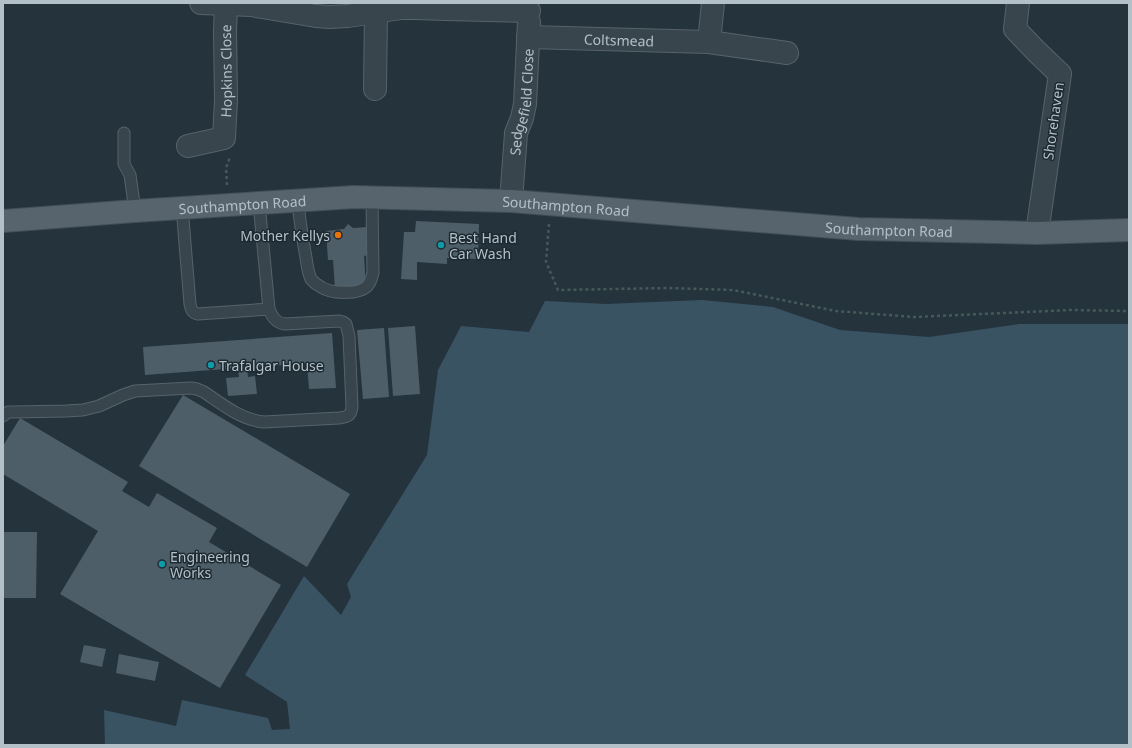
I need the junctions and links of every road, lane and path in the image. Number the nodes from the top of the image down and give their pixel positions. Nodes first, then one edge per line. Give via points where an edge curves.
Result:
1 (201, 3) edge
2 (713, 3) edge
3 (1018, 3) edge
4 (226, 4) junction
5 (269, 5) edge
6 (529, 7) edge
7 (376, 12) junction
8 (528, 37) junction
9 (709, 42) junction
10 (787, 53) dead end
11 (375, 89) dead end
12 (124, 133) dead end
13 (188, 146) dead end
14 (228, 146) junction
15 (372, 198) junction
16 (298, 200) junction
17 (511, 201) junction
18 (259, 203) junction
19 (231, 204) junction
20 (182, 207) junction
21 (134, 210) junction
22 (3, 221) edge
23 (548, 224) dead end
24 (1129, 230) edge
25 (1037, 233) junction
26 (269, 309) junction
27 (1129, 311) edge
28 (3, 416) edge

1 - 4 street
2 - 9 street
3 - 25 street, Shorehaven via 1015,29 1060,74
4 - 5 street
4 - 14 street, Hopkins Close
5 - 7 street via 330,17
6 - 7 street via 401,8
6 - 8 street, Sedgefield Close
7 - 11 street
8 - 9 street, Coltsmead
8 - 17 street, Sedgefield Close via 525,104 516,133
9 - 10 street, Coltsmead
12 - 21 lane via 124,164 130,175
13 - 14 street, Hopkins Close
14 - 19 path via 226,182
15 - 16 main road, Southampton Road
15 - 16 lane via 371,282 367,288 343,292 330,291 312,280 305,253
15 - 17 main road, Southampton Road
16 - 18 main road, Southampton Road
17 - 25 main road, Southampton Road via 858,229
18 - 19 main road, Southampton Road
18 - 26 lane
19 - 20 main road, Southampton Road
20 - 21 main road, Southampton Road
20 - 26 lane via 192,312 198,314
21 - 22 main road, Southampton Road
23 - 27 path via 546,262 558,290 733,290 836,311 914,317 1071,310
24 - 25 main road, Southampton Road
26 - 28 lane via 277,321 285,324 339,321 346,324 349,336 352,407 349,415 340,418 258,422 246,418 197,389 180,388 135,391 83,410 8,412

